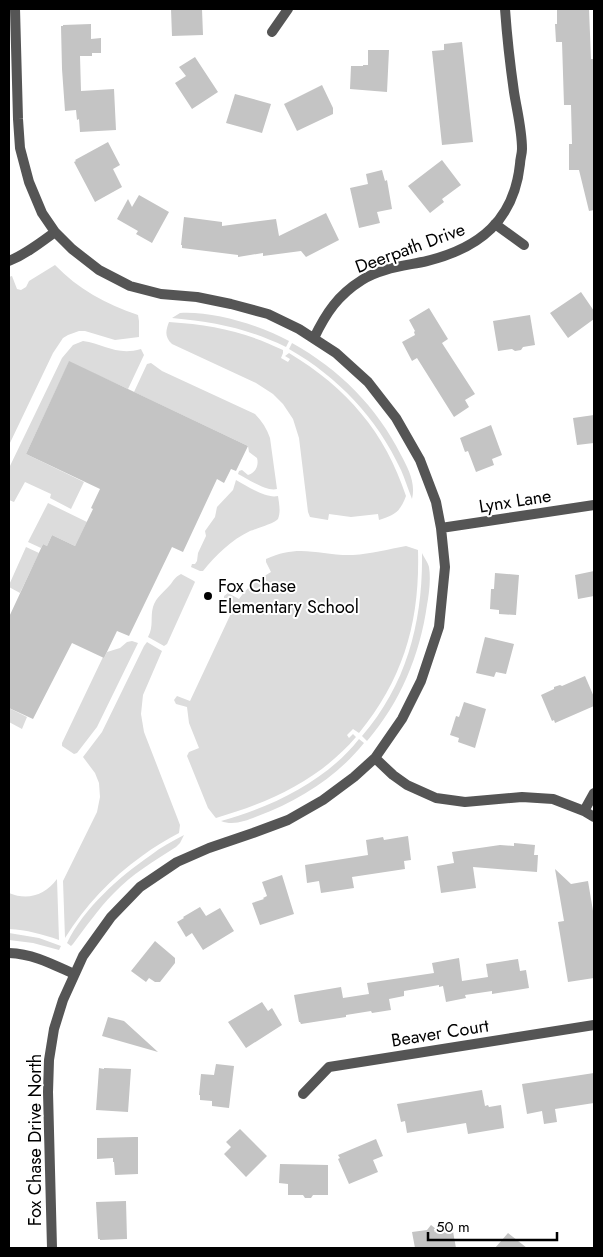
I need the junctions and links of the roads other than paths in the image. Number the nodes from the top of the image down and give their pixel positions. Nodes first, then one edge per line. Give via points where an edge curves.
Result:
1 (15, 9) edge
2 (288, 9) edge
3 (505, 9) edge
4 (272, 32) dead end
5 (495, 224) junction
6 (55, 232) junction
7 (524, 245) dead end
8 (9, 261) edge
9 (314, 338) junction
10 (594, 505) edge
11 (441, 528) junction
12 (374, 758) junction
13 (594, 793) edge
14 (584, 810) junction
15 (594, 818) edge
16 (9, 953) edge
17 (74, 974) junction
18 (594, 1025) edge
19 (303, 1094) dead end
20 (52, 1248) edge

1 - 6 street, Fox Chase Drive North via 20,148 28,182
2 - 4 street
3 - 5 street, Deerpath Drive via 522,149 512,198
5 - 7 street
5 - 9 street, Deerpath Drive via 468,246 448,255 382,271 363,279 333,305
6 - 8 street
6 - 9 street, Fox Chase Drive North via 99,270 130,286 161,294 197,297 268,314
9 - 11 street, Fox Chase Drive North via 368,382 396,418 420,460 436,502
10 - 11 street, Lynx Lane
11 - 12 street, Fox Chase Drive North via 444,567 439,627 421,681 402,719
12 - 14 street via 407,785 436,798 465,802 522,796 553,799
12 - 17 street, Fox Chase Drive North via 323,800 297,815 177,862 140,887 111,917
13 - 14 street
14 - 15 street
16 - 17 street via 38,958
17 - 20 street, Fox Chase Drive North via 54,1029 49,1060
18 - 19 street, Beaver Court via 329,1067

